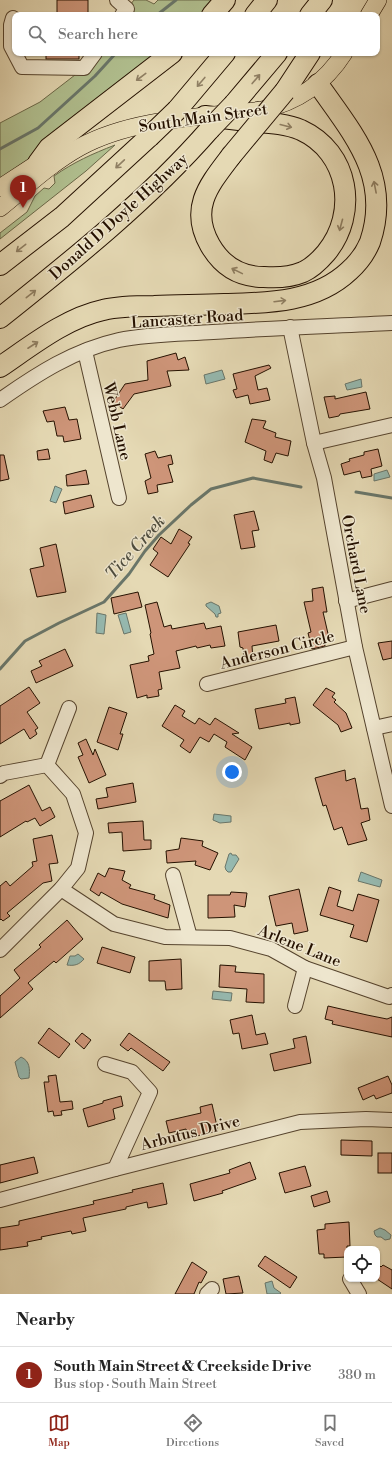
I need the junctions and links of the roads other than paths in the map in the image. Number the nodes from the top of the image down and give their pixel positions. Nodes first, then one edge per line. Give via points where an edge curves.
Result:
1 (117, 0) edge
2 (225, 0) edge
3 (266, 0) edge
4 (322, 0) edge
5 (329, 0) edge
6 (378, 0) edge
7 (124, 12) edge
8 (215, 12) edge
9 (257, 12) edge
10 (312, 12) edge
11 (327, 12) edge
12 (371, 12) edge
13 (12, 22) edge
14 (12, 48) edge
15 (16, 56) edge
16 (93, 56) edge
17 (168, 56) edge
18 (222, 56) edge
19 (274, 56) edge
20 (308, 56) edge
21 (342, 56) edge
22 (318, 84) junction
23 (208, 122) junction
24 (258, 123) edge
25 (258, 123) edge
26 (258, 123) edge
27 (258, 123) edge
28 (45, 164) junction
29 (0, 188) edge
30 (0, 208) edge
31 (0, 265) edge
32 (0, 318) edge
33 (392, 323) edge
34 (290, 327) junction
35 (85, 351) junction
36 (0, 367) edge
37 (0, 400) edge
38 (392, 425) edge
39 (314, 442) junction
40 (119, 498) dead end
41 (392, 589) edge
42 (346, 601) junction
43 (355, 647) junction
44 (207, 684) dead end
45 (69, 708) dead end
46 (392, 724) edge
47 (374, 728) junction
48 (47, 765) junction
49 (0, 776) edge
50 (392, 806) edge
51 (173, 875) dead end
52 (61, 890) junction
53 (190, 937) junction
54 (0, 950) edge
55 (305, 968) junction
56 (392, 995) edge
57 (295, 1006) dead end
58 (104, 1064) dead end
59 (392, 1120) edge
60 (115, 1168) junction
61 (0, 1200) edge
62 (352, 1282) edge
63 (359, 1294) edge

1 - 7 street via 127,9
2 - 8 highway
3 - 9 highway
4 - 10 highway
5 - 11 highway
6 - 12 main road
13 - 14 street
15 - 16 street via 22,66 84,68
17 -> 28 highway via 49,148
18 -> 31 highway, bridge via 177,110 149,137 62,217
23 -> 19 highway, Donald D Doyle Highway, bridge via 234,104
27 -> 20 highway, bridge via 285,91
21 - 22 main road, South Main Street via 333,70
22 - 23 main road, South Main Street via 277,107
36 -> 22 highway via 59,329 96,311 135,306 284,301 314,293 344,276 357,264 367,248 374,230 377,192 356,138
23 -> 24 highway, bridge
23 - 28 main road, South Main Street via 151,122 128,128
32 -> 23 highway, Donald D Doyle Highway via 127,213 183,160
25 -> 26 highway, bridge via 281,124 300,130 317,140 326,147 337,163 343,178 346,199 339,234 315,265 286,277 247,276 230,268 221,261 206,238 200,219 208,187
28 - 29 main road, South Main Street
28 - 30 main road, South Main Street
33 - 34 street, Lancaster Road
34 - 35 street, Lancaster Road via 145,336 118,340
34 - 39 street, Orchard Lane
35 - 37 street, Lancaster Road via 34,376
35 - 40 street, Webb Lane
38 - 39 street
39 - 42 street, Orchard Lane via 324,478
41 - 42 street
42 - 43 street, Orchard Lane
43 - 44 street, Anderson Circle
43 - 47 street, Orchard Lane
45 - 48 street
46 - 47 street
47 - 50 street, Orchard Lane
48 - 49 street via 4,773
48 - 52 street via 73,794 86,833 78,868
51 - 53 street
52 - 53 street, Arlene Lane via 114,924 165,937
52 - 54 street
53 - 55 street, Arlene Lane via 230,938 271,949
55 - 56 street, Arlene Lane
55 - 57 street
58 - 60 street via 132,1072 150,1092
59 - 60 street, Arbutus Drive via 300,1122
60 - 61 street, Arbutus Drive
62 - 63 street

